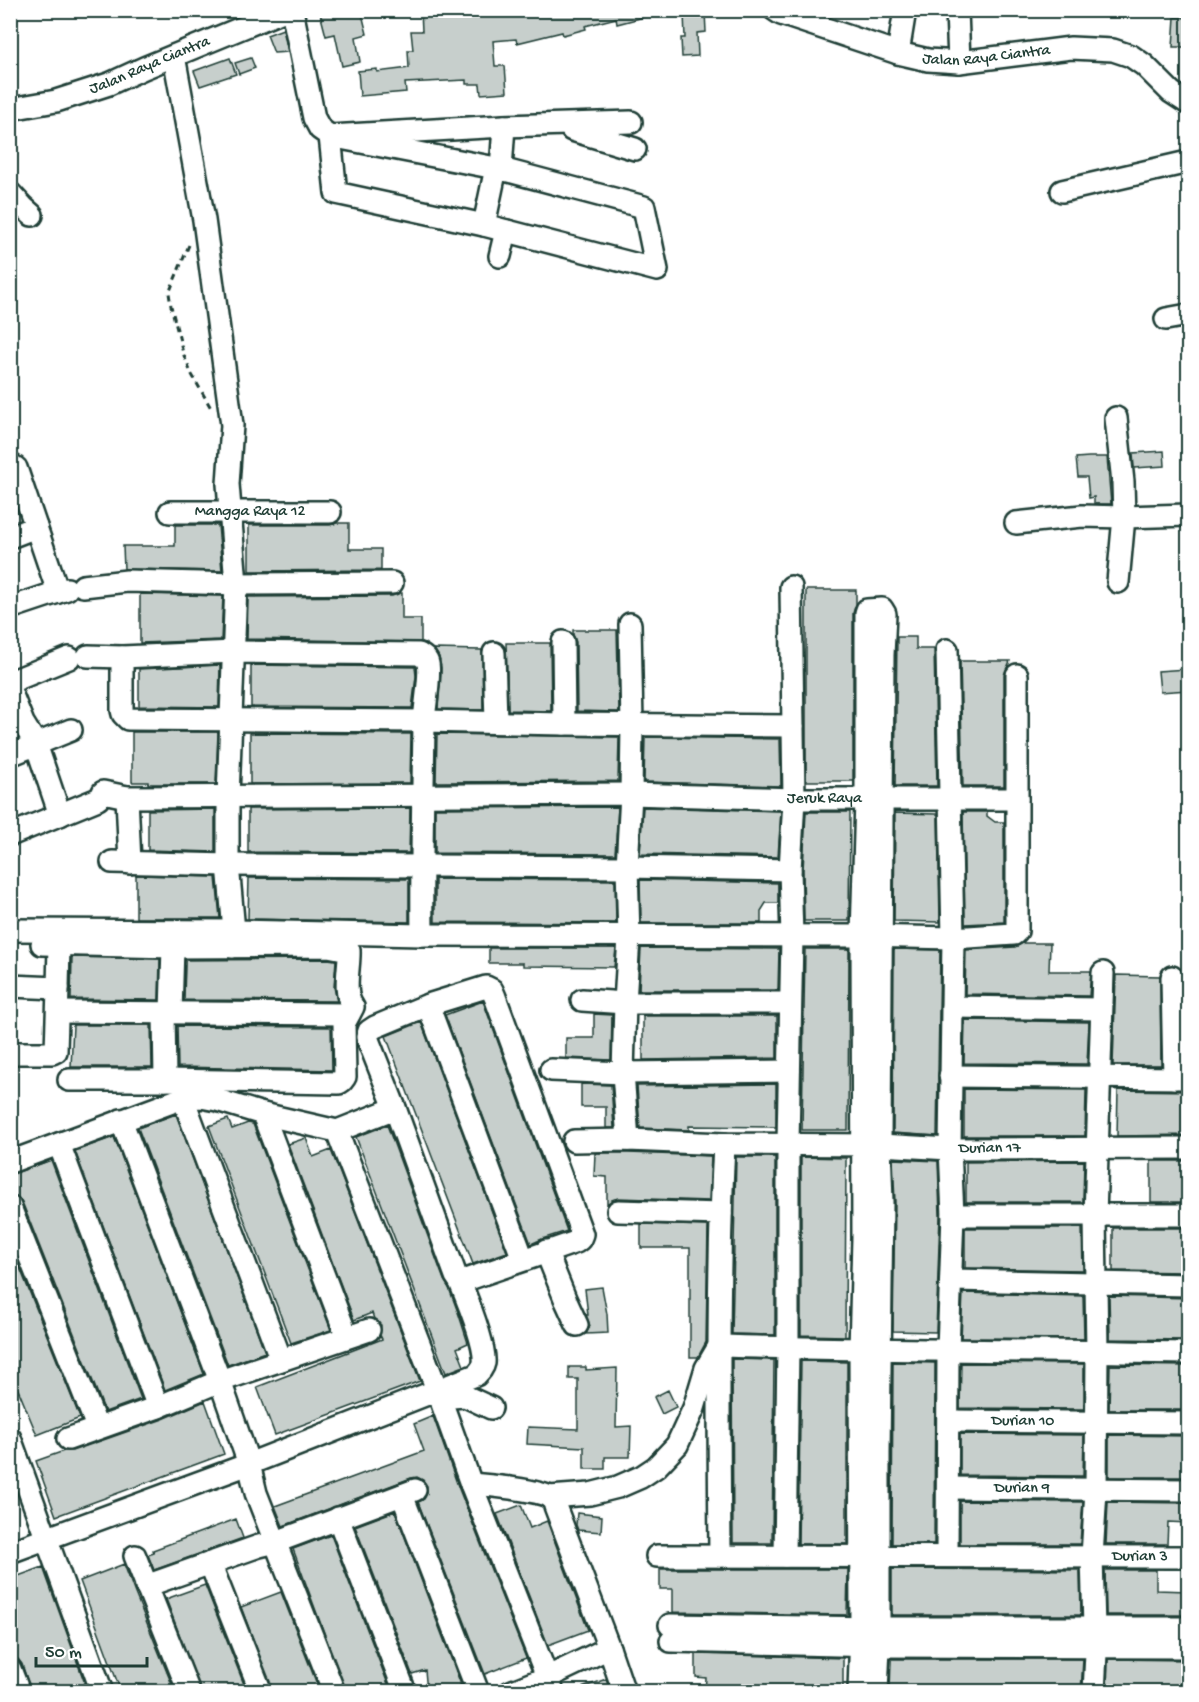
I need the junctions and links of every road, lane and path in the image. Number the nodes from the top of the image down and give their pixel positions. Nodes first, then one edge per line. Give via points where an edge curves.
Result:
1 (285, 10) edge
2 (292, 10) edge
3 (905, 10) edge
4 (957, 10) edge
5 (779, 12) edge
6 (898, 53) junction
7 (174, 56) junction
8 (959, 62) junction
9 (1188, 103) edge
10 (10, 109) edge
11 (631, 122) dead end
12 (555, 125) junction
13 (504, 126) junction
14 (330, 136) junction
15 (635, 149) dead end
16 (1188, 162) edge
17 (499, 168) junction
18 (1062, 191) dead end
19 (10, 194) edge
20 (32, 215) dead end
21 (204, 220) junction
22 (484, 225) junction
23 (506, 231) junction
24 (500, 256) dead end
25 (1188, 315) edge
26 (1166, 319) dead end
27 (1116, 418) dead end
28 (232, 425) junction
29 (10, 464) edge
30 (170, 512) dead end
31 (231, 512) junction
32 (330, 512) dead end
33 (1188, 515) edge
34 (1124, 517) junction
35 (1016, 523) dead end
36 (36, 527) junction
37 (10, 537) edge
38 (1118, 582) dead end
39 (392, 583) dead end
40 (236, 584) junction
41 (791, 587) dead end
42 (69, 589) junction
43 (10, 608) edge
44 (630, 624) dead end
45 (563, 642) dead end
46 (947, 650) dead end
47 (234, 652) junction
48 (494, 653) dead end
49 (874, 655) dead end
50 (122, 657) junction
51 (1017, 675) dead end
52 (10, 682) edge
53 (10, 690) edge
54 (231, 720) junction
55 (424, 721) junction
56 (496, 722) junction
57 (564, 724) junction
58 (632, 725) junction
59 (793, 726) junction
60 (71, 730) dead end
61 (36, 744) junction
62 (10, 755) edge
63 (424, 794) junction
64 (631, 794) junction
65 (127, 797) junction
66 (228, 797) junction
67 (1017, 798) junction
68 (794, 799) junction
69 (875, 799) junction
70 (950, 800) junction
71 (60, 815) junction
72 (10, 835) edge
73 (228, 865) junction
74 (421, 867) junction
75 (627, 867) junction
76 (790, 870) junction
77 (10, 930) edge
78 (422, 935) junction
79 (628, 936) junction
80 (792, 936) junction
81 (872, 936) junction
82 (953, 938) junction
83 (234, 939) junction
84 (10, 944) edge
85 (59, 945) junction
86 (173, 948) junction
87 (1103, 973) dead end
88 (1172, 977) dead end
89 (10, 986) edge
90 (58, 988) junction
91 (582, 1000) dead end
92 (790, 1002) junction
93 (625, 1003) junction
94 (429, 1005) junction
95 (952, 1007) junction
96 (1101, 1009) junction
97 (58, 1012) junction
98 (167, 1013) junction
99 (349, 1014) junction
100 (10, 1053) edge
101 (550, 1070) dead end
102 (789, 1071) junction
103 (623, 1073) junction
104 (950, 1076) junction
105 (1099, 1078) junction
106 (1181, 1078) edge
107 (69, 1080) dead end
108 (165, 1080) junction
109 (183, 1098) junction
110 (395, 1107) junction
111 (263, 1114) junction
112 (121, 1120) junction
113 (337, 1131) junction
114 (628, 1140) junction
115 (574, 1141) dead end
116 (788, 1143) junction
117 (59, 1144) junction
118 (724, 1144) junction
119 (871, 1145) junction
120 (1098, 1147) junction
121 (1188, 1148) edge
122 (950, 1149) junction
123 (10, 1162) edge
124 (10, 1207) edge
125 (618, 1211) dead end
126 (720, 1214) junction
127 (953, 1215) junction
128 (1188, 1215) edge
129 (1095, 1216) junction
130 (546, 1251) junction
131 (523, 1259) junction
132 (952, 1280) junction
133 (460, 1282) junction
134 (1096, 1283) junction
135 (1188, 1285) edge
136 (577, 1325) dead end
137 (369, 1330) dead end
138 (347, 1337) junction
139 (719, 1346) junction
140 (788, 1348) junction
141 (948, 1349) junction
142 (871, 1350) junction
143 (1097, 1351) junction
144 (1188, 1353) edge
145 (281, 1360) junction
146 (220, 1381) junction
147 (438, 1394) junction
148 (158, 1407) junction
149 (491, 1408) dead end
150 (949, 1421) junction
151 (1096, 1422) junction
152 (1188, 1423) edge
153 (97, 1427) junction
154 (10, 1438) edge
155 (68, 1439) dead end
156 (249, 1464) junction
157 (471, 1484) junction
158 (948, 1488) junction
159 (1096, 1490) junction
160 (1188, 1490) edge
161 (549, 1497) junction
162 (338, 1518) junction
163 (46, 1539) junction
164 (276, 1542) junction
165 (10, 1552) edge
166 (135, 1556) dead end
167 (657, 1556) dead end
168 (720, 1556) junction
169 (785, 1556) junction
170 (947, 1556) junction
171 (870, 1557) junction
172 (1092, 1557) junction
173 (1188, 1557) edge
174 (210, 1563) junction
175 (146, 1586) junction
176 (1188, 1628) edge
177 (677, 1633) dead end
178 (869, 1636) junction
179 (1094, 1637) junction
180 (1188, 1647) edge
181 (609, 1648) junction
182 (10, 1669) edge
183 (551, 1684) edge
184 (19, 1692) edge
185 (102, 1692) edge
186 (189, 1692) edge
187 (261, 1692) edge
188 (334, 1692) edge
189 (405, 1692) edge
190 (478, 1692) edge
191 (510, 1692) edge
192 (624, 1692) edge
193 (859, 1692) edge
194 (877, 1692) edge
195 (1094, 1692) edge

1 - 7 street, Jalan Raya Ciantra
2 - 14 street via 314,118
3 - 6 street
4 - 8 street
5 - 6 street, Jalan Raya Ciantra
6 - 8 street, Jalan Raya Ciantra
7 - 10 street, Jalan Raya Ciantra via 85,92
7 - 21 street
8 - 9 street, Jalan Raya Ciantra via 1071,48 1113,50 1144,65
11 - 12 street
12 - 13 street
12 - 15 street
13 - 14 street
13 - 17 street
14 - 17 street
14 - 22 street via 336,194
16 - 18 street
17 - 22 street
17 - 23 street via 644,207 657,270
19 - 20 street
21 - 28 street
21 - 28 path via 169,293 191,373 216,417
22 - 23 street
23 - 24 street
25 - 26 street
27 - 34 street
28 - 31 street via 228,469
29 - 36 street via 16,468
30 - 31 street, Mangga Raya 12
31 - 32 street, Mangga Raya 12
31 - 40 street
33 - 34 street
34 - 35 street via 1082,516
34 - 38 street
36 - 37 street
36 - 42 street
39 - 40 street
40 - 42 street via 127,581
40 - 47 street
41 - 59 street
42 - 43 street
44 - 58 street
45 - 57 street
46 - 70 street
47 - 50 street
47 - 54 street
47 - 55 street via 421,655 429,667
48 - 56 street
49 - 69 street
50 - 52 street via 79,657
50 - 54 street via 122,710 128,719
51 - 67 street
53 - 61 street
54 - 55 street
54 - 66 street
55 - 56 street
55 - 63 street
56 - 57 street
57 - 58 street
58 - 59 street
58 - 64 street
59 - 68 street
60 - 61 street
61 - 62 street
61 - 71 street
63 - 64 street, Jeruk Raya
63 - 66 street, Jeruk Raya
63 - 74 street
64 - 68 street, Jeruk Raya
64 - 75 street
65 - 66 street, Jeruk Raya
65 - 71 street, Jeruk Raya via 100,796
65 - 73 street via 121,863
66 - 73 street
67 - 70 street, Jeruk Raya
67 - 82 street via 1016,932
68 - 69 street, Jeruk Raya
68 - 76 street
69 - 70 street, Jeruk Raya
69 - 81 street
70 - 82 street
71 - 72 street
73 - 74 street
73 - 83 street
74 - 75 street
74 - 78 street
75 - 76 street
75 - 79 street
76 - 80 street
77 - 83 street
78 - 79 street
78 - 83 street
79 - 80 street
79 - 93 street
80 - 81 street
80 - 92 street
81 - 82 street
81 - 119 street
82 - 95 street
83 - 86 street
83 - 99 street via 349,950
84 - 85 street
85 - 86 street
85 - 90 street
86 - 98 street
87 - 96 street
88 - 106 street
89 - 90 street
90 - 97 street
91 - 93 street
92 - 93 street
92 - 102 street
93 - 103 street
94 - 110 street via 367,1034
94 - 130 street via 482,988 494,993 581,1230 579,1241
94 - 131 street
95 - 96 street
95 - 104 street
96 - 105 street
97 - 98 street
97 - 100 street via 55,1052
98 - 99 street
98 - 108 street
99 - 108 street via 344,1024 345,1077 339,1083
101 - 103 street
102 - 103 street
102 - 116 street
103 - 114 street
104 - 105 street
104 - 122 street
105 - 106 street
105 - 120 street
107 - 108 street
109 - 111 street via 201,1097
109 - 112 street
109 - 145 street
110 - 113 street
110 - 133 street
111 - 113 street
111 - 138 street
112 - 117 street
112 - 146 street
113 - 147 street
114 - 115 street, Durian 17
114 - 118 street, Durian 17
116 - 118 street, Durian 17
116 - 119 street, Durian 17
116 - 140 street
117 - 123 street
117 - 148 street
118 - 126 street
119 - 122 street, Durian 17
119 - 142 street via 882,1202
120 - 121 street, Durian 17
120 - 122 street, Durian 17
120 - 129 street
122 - 127 street
124 - 153 street
125 - 126 street
126 - 139 street
127 - 129 street
127 - 132 street
128 - 129 street
129 - 134 street
130 - 131 street
130 - 136 street
131 - 133 street
132 - 134 street
132 - 141 street
133 - 147 street via 480,1338 484,1364 472,1378
134 - 135 street
134 - 143 street
137 - 138 street
138 - 145 street
139 - 140 street
139 - 161 street via 706,1368 677,1445 656,1467 618,1487
139 - 168 street
140 - 142 street
140 - 169 street
141 - 142 street
141 - 143 street
141 - 150 street
142 - 171 street
143 - 144 street
143 - 151 street
145 - 146 street
146 - 148 street
146 - 156 street
147 - 149 street via 465,1396
147 - 156 street
147 - 157 street
148 - 153 street
150 - 151 street, Durian 10
150 - 158 street
151 - 152 street, Durian 10
151 - 159 street
153 - 155 street
154 - 163 street
156 - 163 street
156 - 164 street
157 - 161 street
157 - 183 street
158 - 159 street, Durian 9
158 - 170 street
159 - 160 street, Durian 9
159 - 172 street
161 - 181 street
162 - 164 street
162 - 189 street
162 - 190 street via 408,1492
163 - 165 street
163 - 185 street
164 - 174 street
164 - 188 street
166 - 175 street
167 - 168 street, Durian 3
168 - 169 street, Durian 3
169 - 171 street, Durian 3
170 - 171 street, Durian 3
170 - 172 street, Durian 3
171 - 178 street
172 - 173 street, Durian 3
172 - 179 street
174 - 175 street
174 - 187 street
175 - 186 street
176 - 179 street
177 - 178 street
178 - 179 street
178 - 193 street
178 - 194 street
179 - 180 street
179 - 195 street
181 - 183 street
181 - 192 street
182 - 184 street
183 - 191 street

